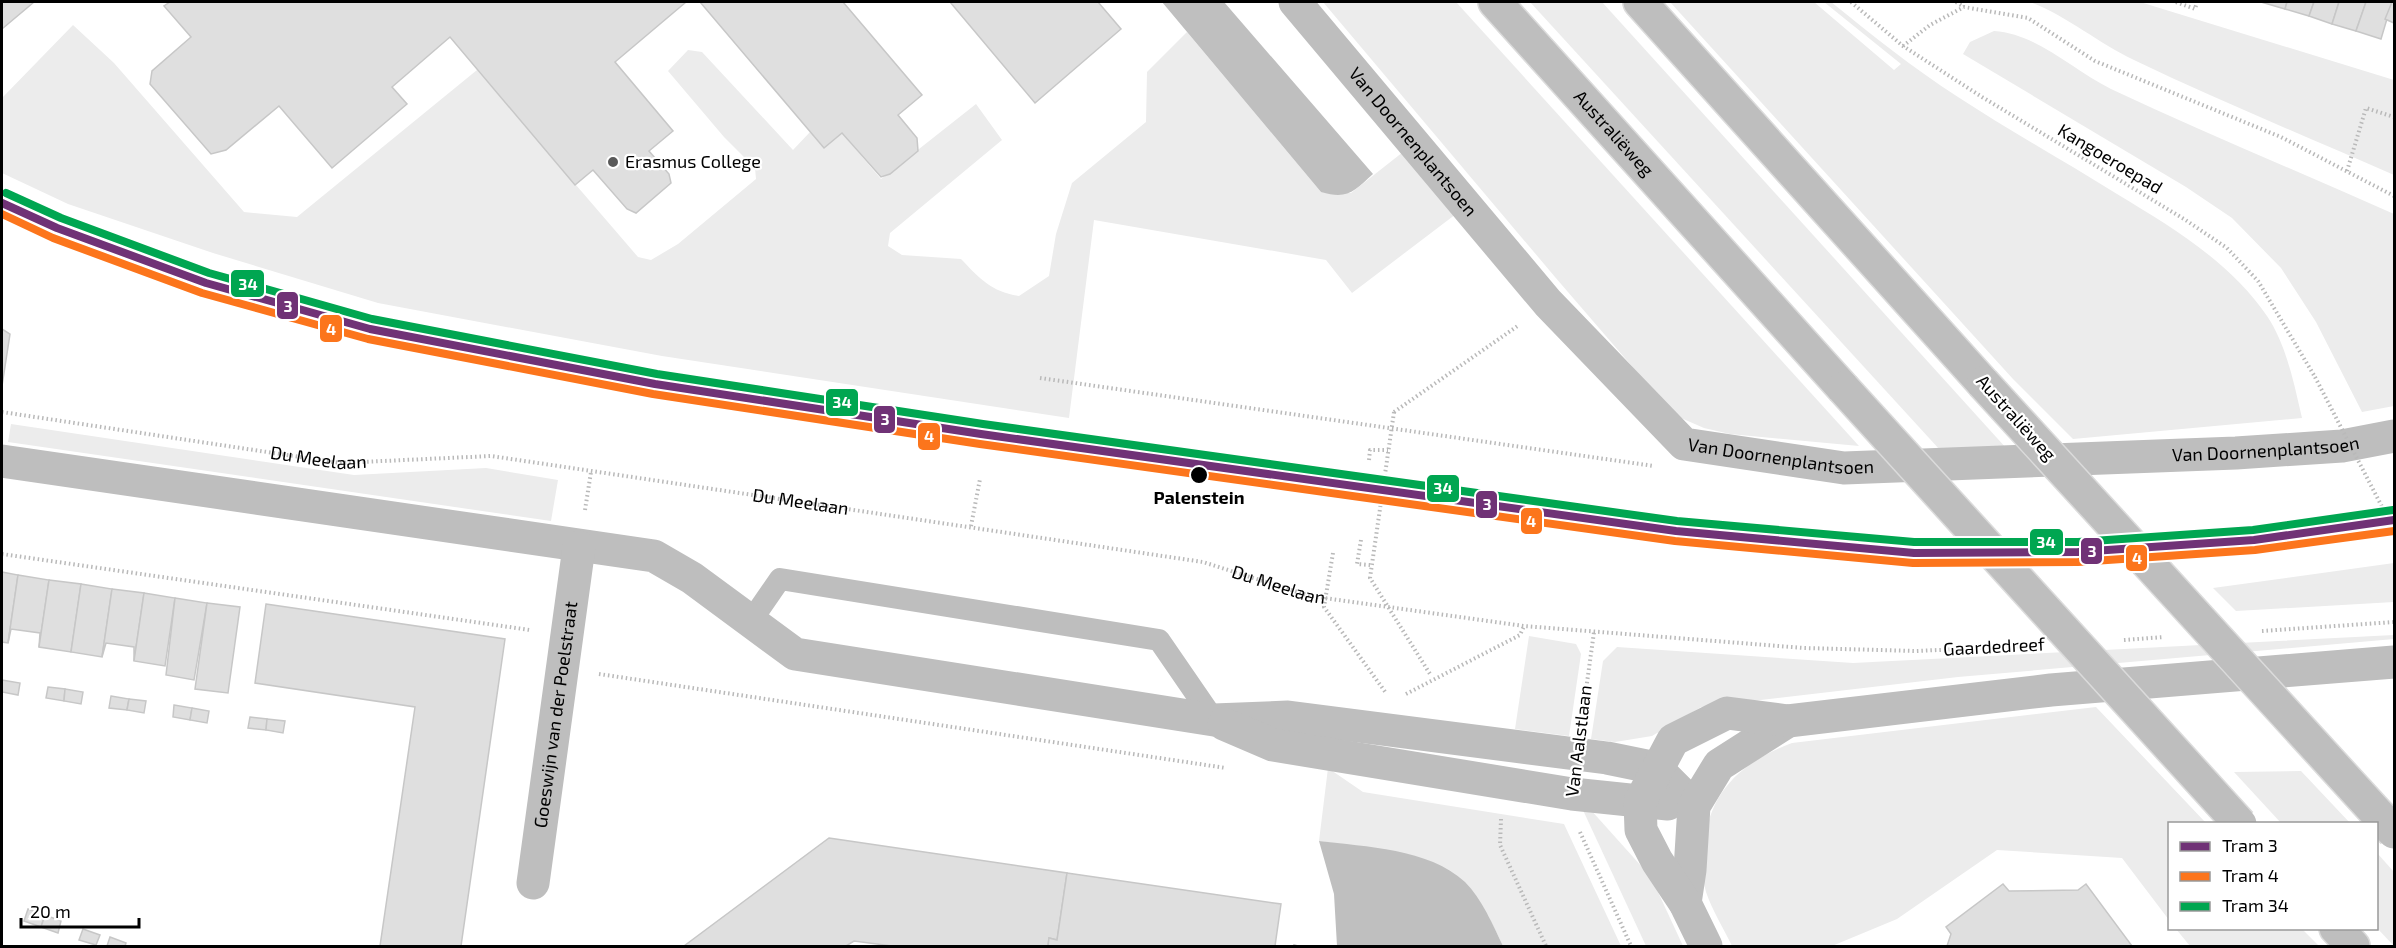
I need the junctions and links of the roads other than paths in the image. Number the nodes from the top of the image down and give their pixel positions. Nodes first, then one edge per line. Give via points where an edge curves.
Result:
1 (1295, 2) edge
2 (1495, 2) edge
3 (1640, 2) edge
4 (2394, 436) edge
5 (2, 461) edge
6 (579, 547) junction
7 (751, 621) junction
8 (2394, 663) edge
9 (1214, 720) junction
10 (1788, 720) junction
11 (1656, 768) junction
12 (1640, 802) junction
13 (1694, 806) junction
14 (2238, 822) edge
15 (2394, 832) edge
16 (533, 883) dead end
17 (1685, 903) junction
18 (2338, 930) edge
19 (1706, 946) edge
20 (2353, 946) edge

1 - 4 street, Van Doornenplantsoen via 1548,303 1684,444 1844,468 2236,453 2342,446
2 - 14 street, Australiëweg, bridge
3 - 15 street, Australiëweg, bridge
5 - 6 street
6 - 7 street via 654,556
6 - 16 street, Goeswijn van der Poelstraat
7 - 9 street via 795,654
7 - 9 lane via 780,579 1159,640
8 - 10 street via 2051,690
9 - 11 street via 1288,717 1577,754
9 - 12 street via 1273,745
10 - 11 street via 1727,714 1673,740
10 - 13 street via 1719,765
11 - 12 street
11 - 13 street
12 - 13 street
12 - 17 street via 1641,830
13 - 17 street
17 - 19 street
18 - 20 street

